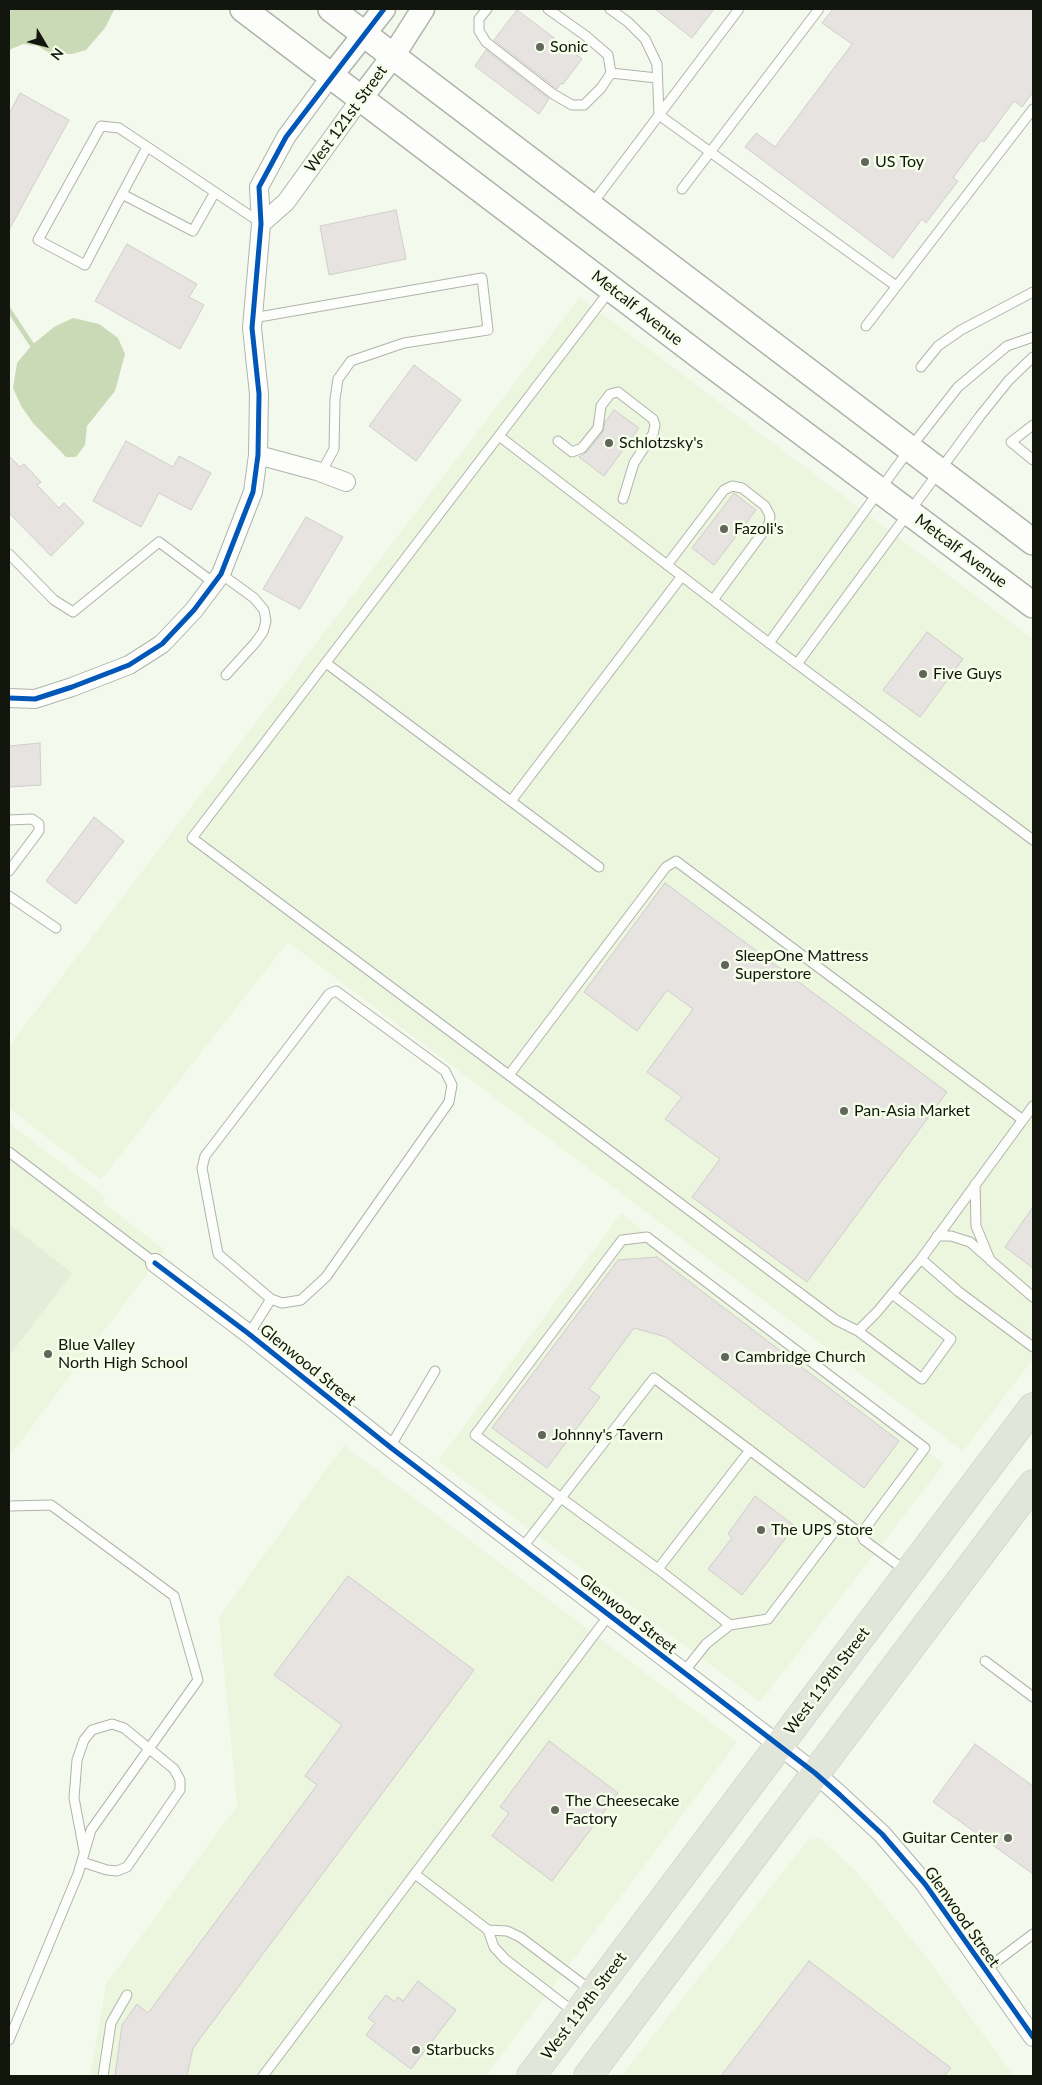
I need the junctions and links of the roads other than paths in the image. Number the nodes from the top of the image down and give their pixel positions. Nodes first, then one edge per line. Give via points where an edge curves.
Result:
1 (243, 9) edge
2 (331, 9) edge
3 (384, 9) edge
4 (422, 9) edge
5 (487, 9) edge
6 (548, 9) edge
7 (610, 9) edge
8 (739, 9) edge
9 (819, 9) edge
10 (364, 34) junction
11 (393, 56) junction
12 (611, 73) junction
13 (331, 76) junction
14 (658, 78) junction
15 (361, 98) junction
16 (1033, 109) edge
17 (659, 115) junction
18 (147, 147) junction
19 (709, 153) junction
20 (682, 189) dead end
21 (215, 192) junction
22 (122, 194) junction
23 (591, 205) junction
24 (261, 224) junction
25 (896, 286) junction
26 (612, 288) junction
27 (1033, 292) edge
28 (253, 318) junction
29 (866, 326) dead end
30 (1033, 337) edge
31 (1033, 357) edge
32 (921, 367) dead end
33 (1033, 425) edge
34 (499, 436) junction
35 (558, 441) dead end
36 (911, 448) junction
37 (258, 454) junction
38 (1033, 460) edge
39 (940, 470) junction
40 (321, 473) junction
41 (346, 482) dead end
42 (879, 491) junction
43 (623, 499) dead end
44 (909, 512) junction
45 (1033, 542) edge
46 (9, 554) edge
47 (667, 565) junction
48 (682, 576) junction
49 (217, 578) junction
50 (712, 600) junction
51 (1033, 605) edge
52 (768, 643) junction
53 (326, 663) junction
54 (797, 664) junction
55 (226, 675) dead end
56 (9, 698) edge
57 (511, 801) junction
58 (9, 820) edge
59 (1033, 840) edge
60 (12, 860) edge
61 (599, 867) dead end
62 (9, 872) edge
63 (9, 896) edge
64 (56, 928) dead end
65 (509, 1075) junction
66 (1033, 1106) edge
67 (1023, 1120) junction
68 (9, 1152) edge
69 (975, 1184) junction
70 (937, 1236) junction
71 (920, 1259) junction
72 (990, 1260) junction
73 (155, 1263) joint
74 (892, 1294) junction
75 (271, 1298) junction
76 (1033, 1298) edge
77 (858, 1331) junction
78 (249, 1334) junction
79 (1033, 1347) edge
80 (436, 1371) dead end
81 (1033, 1407) edge
82 (390, 1447) junction
83 (750, 1450) junction
84 (1033, 1484) edge
85 (559, 1498) junction
86 (9, 1506) edge
87 (843, 1520) junction
88 (861, 1534) junction
89 (522, 1548) junction
90 (658, 1569) junction
91 (908, 1573) junction
92 (609, 1615) junction
93 (730, 1625) junction
94 (985, 1661) dead end
95 (683, 1673) junction
96 (1033, 1697) edge
97 (779, 1745) junction
98 (148, 1749) junction
99 (815, 1773) junction
100 (83, 1858) junction
101 (415, 1874) junction
102 (488, 1930) junction
103 (1033, 1934) edge
104 (985, 1970) junction
105 (594, 1992) junction
106 (127, 1995) dead end
107 (578, 2014) junction
108 (1033, 2037) edge
109 (9, 2040) edge
110 (104, 2076) edge
111 (263, 2076) edge
112 (531, 2076) edge
113 (588, 2076) edge

1 - 13 main road, Metcalf Avenue
2 - 10 main road
3 - 10 street
4 - 11 street, West 121st Street
5 - 12 lane via 479,19 479,31 486,42 553,94 572,104 584,105
6 - 12 lane via 608,55
7 - 14 lane via 645,38 657,64
8 - 17 lane
9 - 19 lane
10 - 11 main road
10 - 13 street
11 - 15 street, West 121st Street
11 - 23 main road
12 - 14 lane
13 - 15 main road, Metcalf Avenue
13 - 24 street via 286,137 259,187
14 - 17 lane
15 - 24 street, West 121st Street via 286,202
15 - 26 main road, Metcalf Avenue
16 - 25 lane
17 - 19 lane
17 - 23 lane
18 - 21 lane
18 - 22 lane
18 - 22 lane via 119,128 101,126 38,240 85,265
19 - 20 lane
19 - 25 lane
21 - 22 lane via 193,231
21 - 24 lane
23 - 36 main road
24 - 28 street
25 - 29 lane
26 - 34 lane
26 - 42 main road, Metcalf Avenue
27 - 32 lane via 961,330 938,346
28 - 37 street via 259,394
28 - 40 lane via 482,278 488,330 404,343 351,361 338,378 334,449
30 - 36 lane via 1007,346 958,387
31 - 39 lane via 1009,380
33 - 38 lane via 1011,442
34 - 47 lane
34 - 53 lane
35 - 43 lane via 572,452 582,448 598,428 601,406 610,394 618,392 653,419 653,434 634,463
36 - 39 main road
36 - 42 lane
37 - 40 street
37 - 49 street via 253,492
39 - 44 lane
39 - 45 main road
40 - 41 street
42 - 44 main road, Metcalf Avenue
42 - 52 lane
44 - 51 main road, Metcalf Avenue
44 - 54 lane
46 - 49 lane via 54,600 74,612 159,542
47 - 48 lane
47 - 50 lane via 724,490 732,486 742,488 765,506 770,516 769,524
48 - 50 lane
48 - 57 lane
49 - 55 lane via 254,598 264,610 266,621 255,643
49 - 56 street via 194,610 162,644 129,665 35,699
50 - 52 lane
52 - 54 lane
53 - 57 lane
53 - 65 lane via 192,838
54 - 59 lane
57 - 61 lane
58 - 60 lane via 32,819 39,824 39,831
60 - 62 lane
63 - 64 lane
65 - 67 lane via 666,866 676,861
65 - 77 lane via 836,1320
66 - 67 lane
67 - 69 lane
68 - 73 lane
69 - 70 lane
69 - 72 lane via 976,1226
70 - 71 lane
70 - 72 lane via 951,1236 970,1242
71 - 74 lane
71 - 79 lane
72 - 76 lane
73 - 78 street, Glenwood Street
74 - 77 lane
74 - 77 lane via 951,1339 922,1379
75 - 75 lane via 282,1303 301,1300 326,1277 449,1102 452,1085 445,1071 336,991 329,994 205,1156 202,1168 218,1254
75 - 78 lane
78 - 82 street, Glenwood Street
80 - 82 lane
81 - 91 main road, West 119th Street
82 - 89 street, Glenwood Street
83 - 85 lane via 654,1378
83 - 87 lane
83 - 90 lane
84 - 99 main road
85 - 88 lane via 475,1435 622,1240 647,1237 925,1448
85 - 89 lane
85 - 90 lane
86 - 98 lane via 51,1505 174,1596 198,1680
87 - 88 lane
87 - 93 lane via 768,1619
88 - 91 lane via 864,1540
89 - 92 street, Glenwood Street
90 - 93 lane
91 - 97 main road, West 119th Street
92 - 95 street, Glenwood Street
92 - 101 lane
93 - 95 lane via 706,1644
94 - 96 lane
95 - 97 street, Glenwood Street
97 - 99 street, Glenwood Street
97 - 105 main road, West 119th Street
98 - 100 lane via 92,1830
98 - 100 lane via 174,1769 180,1780 180,1790 127,1867 117,1872 107,1870
98 - 100 lane via 124,1728 112,1724 92,1730 84,1740 77,1760 74,1798
99 - 104 street, Glenwood Street via 904,1858 948,1914
99 - 113 main road
100 - 109 lane
101 - 102 lane
101 - 111 lane
102 - 105 lane via 507,1931 520,1937
102 - 107 lane via 494,1947 505,1959
103 - 104 lane
104 - 108 street, Glenwood Street
105 - 107 main road, West 119th Street
106 - 110 lane via 111,2024
107 - 112 main road, West 119th Street

